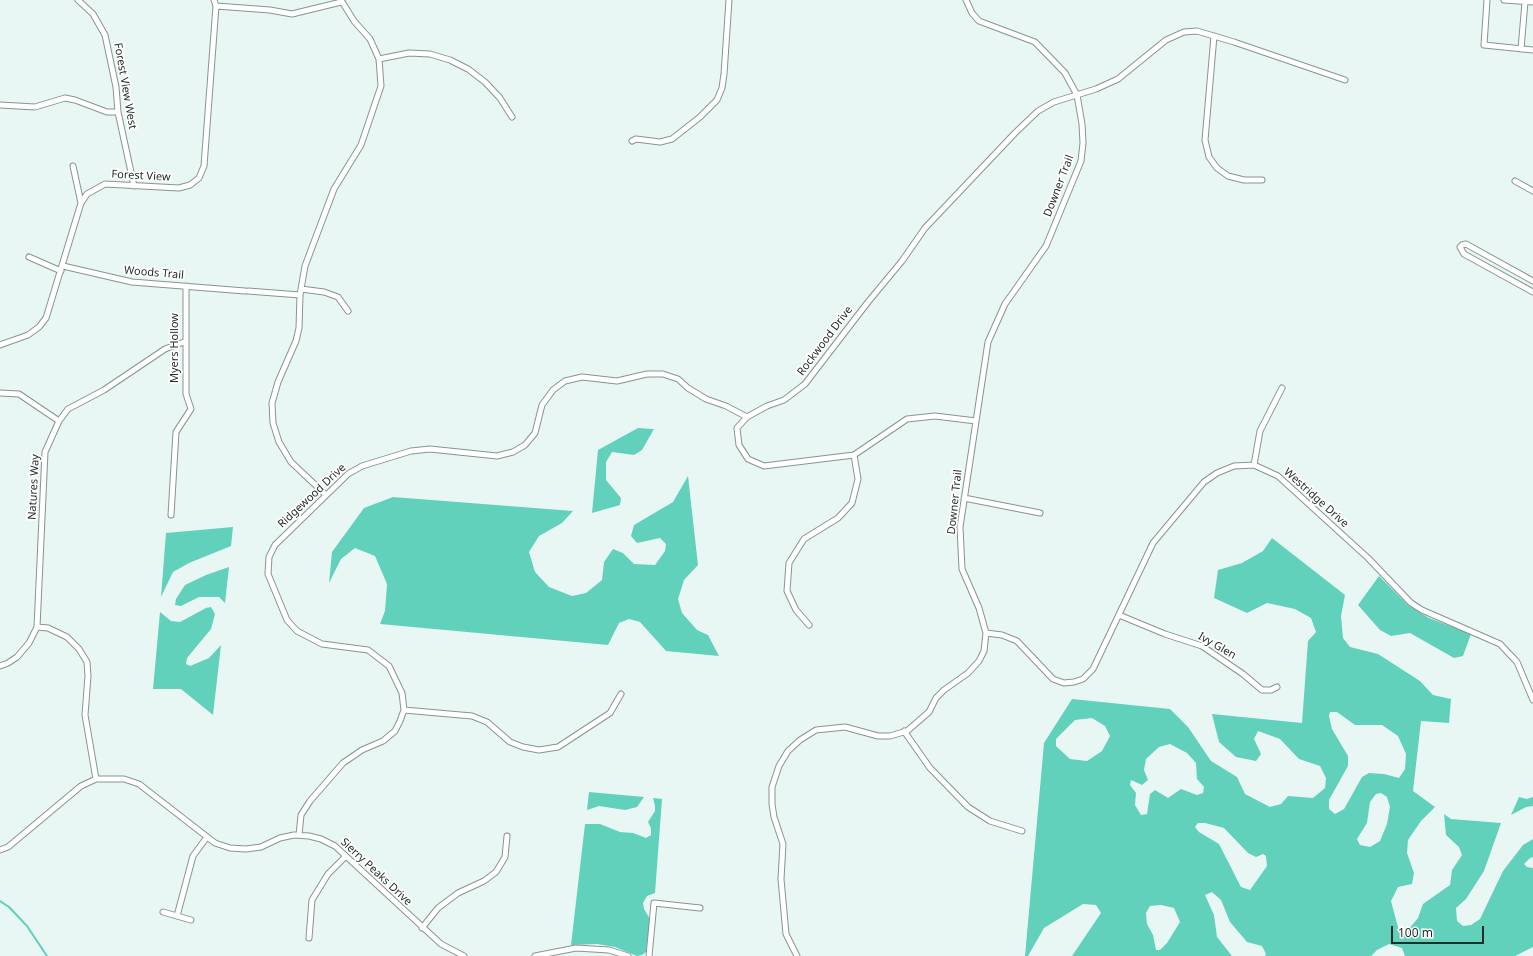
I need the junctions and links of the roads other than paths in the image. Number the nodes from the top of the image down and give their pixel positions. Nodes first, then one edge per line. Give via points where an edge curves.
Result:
1 (78, 0) edge
2 (214, 0) edge
3 (729, 0) edge
4 (966, 0) edge
5 (1488, 0) edge
6 (1504, 0) edge
7 (341, 1) edge
8 (1525, 2) junction
9 (1533, 2) edge
10 (216, 6) junction
11 (1214, 36) junction
12 (1521, 49) junction
13 (1533, 50) edge
14 (379, 59) junction
15 (1344, 80) dead end
16 (1077, 95) junction
17 (0, 105) edge
18 (118, 112) junction
19 (512, 116) dead end
20 (632, 142) dead end
21 (73, 166) dead end
22 (1262, 180) dead end
23 (1515, 182) dead end
24 (134, 186) junction
25 (1533, 191) edge
26 (81, 203) junction
27 (29, 257) dead end
28 (62, 268) junction
29 (1533, 281) edge
30 (186, 286) junction
31 (300, 292) junction
32 (1533, 292) edge
33 (348, 311) dead end
34 (184, 342) junction
35 (0, 345) edge
36 (1282, 388) dead end
37 (0, 393) edge
38 (748, 417) junction
39 (59, 421) junction
40 (976, 421) junction
41 (854, 454) junction
42 (1254, 465) junction
43 (326, 495) junction
44 (964, 498) junction
45 (1040, 512) dead end
46 (171, 515) dead end
47 (1119, 615) junction
48 (809, 625) dead end
49 (37, 627) junction
50 (986, 633) junction
51 (0, 666) edge
52 (1277, 687) dead end
53 (621, 694) dead end
54 (1533, 700) edge
55 (404, 710) junction
56 (904, 731) junction
57 (96, 779) junction
58 (1022, 831) dead end
59 (299, 835) junction
60 (507, 836) dead end
61 (207, 837) junction
62 (0, 850) edge
63 (345, 857) junction
64 (700, 908) dead end
65 (163, 912) dead end
66 (177, 916) junction
67 (191, 920) dead end
68 (422, 928) junction
69 (309, 938) dead end
70 (464, 956) edge
71 (535, 956) edge
72 (628, 956) edge
73 (650, 956) edge
74 (797, 956) edge

1 - 18 street, Forest View West via 93,14 105,35 116,87
2 - 10 street, Forest View
3 - 20 street via 724,74 717,100 672,139 660,142 636,139
4 - 16 street, Downer Trail via 972,13 981,22 1035,42 1062,68
5 - 12 street via 1484,45
6 - 8 street
7 - 10 street via 292,14
7 - 14 street via 354,21 370,38
8 - 9 street
8 - 12 street
10 - 24 street, Forest View via 204,166 199,178 190,185 179,188
11 - 15 street, Rockwood Drive
11 - 16 street, Rockwood Drive via 1197,31 1184,32 1166,40 1118,79
11 - 22 street via 1204,140 1209,157 1217,168 1228,176 1244,180
12 - 13 street
14 - 19 street via 408,53 430,54 450,60 485,82
14 - 31 street via 381,86 370,120 361,145 334,189 305,266
16 - 38 street, Rockwood Drive via 1048,105 1015,132 925,228 805,384 784,400
16 - 40 street, Downer Trail via 1083,143 1080,161 1046,246 1005,304 988,342
17 - 18 street via 35,107 65,98 107,112
18 - 24 street, Forest View West
21 - 26 street
23 - 25 street
24 - 26 street, Forest View via 105,184 88,194
26 - 28 street
27 - 28 street, Woods Trail
28 - 30 street, Woods Trail via 118,280
28 - 35 street via 51,307 39,328 28,335
29 - 32 street via 1466,244 1460,247 1464,254
30 - 31 street, Woods Trail
30 - 34 street, Myers Hollow
31 - 33 street, Woods Trail via 324,292 338,296
31 - 43 street via 299,328 272,403 273,423 279,442 291,462
34 - 39 street, Natures Way via 165,349 104,390 68,409
34 - 46 street, Myers Hollow via 186,394 191,409 176,432
36 - 42 street via 1260,431
37 - 39 street via 19,394
38 - 41 street, Rockwood Drive via 737,428 738,445 748,459 764,466
38 - 43 street, Ridgewood Drive via 706,399 678,380 663,374 647,374 617,381 582,377 565,381 553,390 542,404 535,433 525,445 513,452 497,456 430,449 411,451 362,466 348,474
39 - 49 street, Natures Way via 45,452
40 - 41 street, Rockwood Drive via 935,416 907,419
40 - 44 street, Downer Trail
41 - 48 street via 858,479 852,503 838,518 804,539 789,564 787,591 796,610
42 - 47 street, Westridge Drive via 1234,466 1216,473 1204,482 1153,543
42 - 54 street, Westridge Drive via 1278,476 1368,558 1411,603 1500,644 1517,662
43 - 55 street, Ridgewood Drive via 276,544 269,557 268,574 287,620 297,631 322,644 368,650 389,666 402,693
44 - 45 street
44 - 50 street, Downer Trail via 960,527 962,570 979,608
47 - 50 street, Westridge Drive via 1093,669 1074,682 1064,683 1053,679 1017,641 1002,635
47 - 52 street, Ivy Glen via 1202,646 1262,690
49 - 51 street, Natures Way via 29,643 17,656
49 - 57 street via 48,628 67,637 87,662 85,715
50 - 56 street, Downer Trail via 984,651 979,662 936,698 929,712 919,722
53 - 55 street via 610,713 558,747 539,750 510,742 487,722 472,716
55 - 59 street via 394,731 383,741 362,750 343,763 310,801 301,815
56 - 58 street via 930,768 968,806 990,820
56 - 74 street, Downer Trail via 890,736 878,736 845,727 816,730 788,751 779,766 772,787 772,804 783,844 781,879 786,934
57 - 61 street, Sierry Peaks Drive via 124,779 139,784
57 - 62 street, Sierry Peaks Drive via 81,786 8,847
59 - 61 street, Sierry Peaks Drive via 246,849 230,848
59 - 63 street, Sierry Peaks Drive via 321,839 335,846
60 - 68 street via 505,857 496,872 484,881 458,893 438,908
61 - 66 street via 193,856
63 - 68 street, Sierry Peaks Drive
63 - 69 street via 328,874 312,900
64 - 73 street via 654,903
65 - 66 street
66 - 67 street
68 - 70 street, Sierry Peaks Drive via 441,944
71 - 72 street via 576,948 609,950

